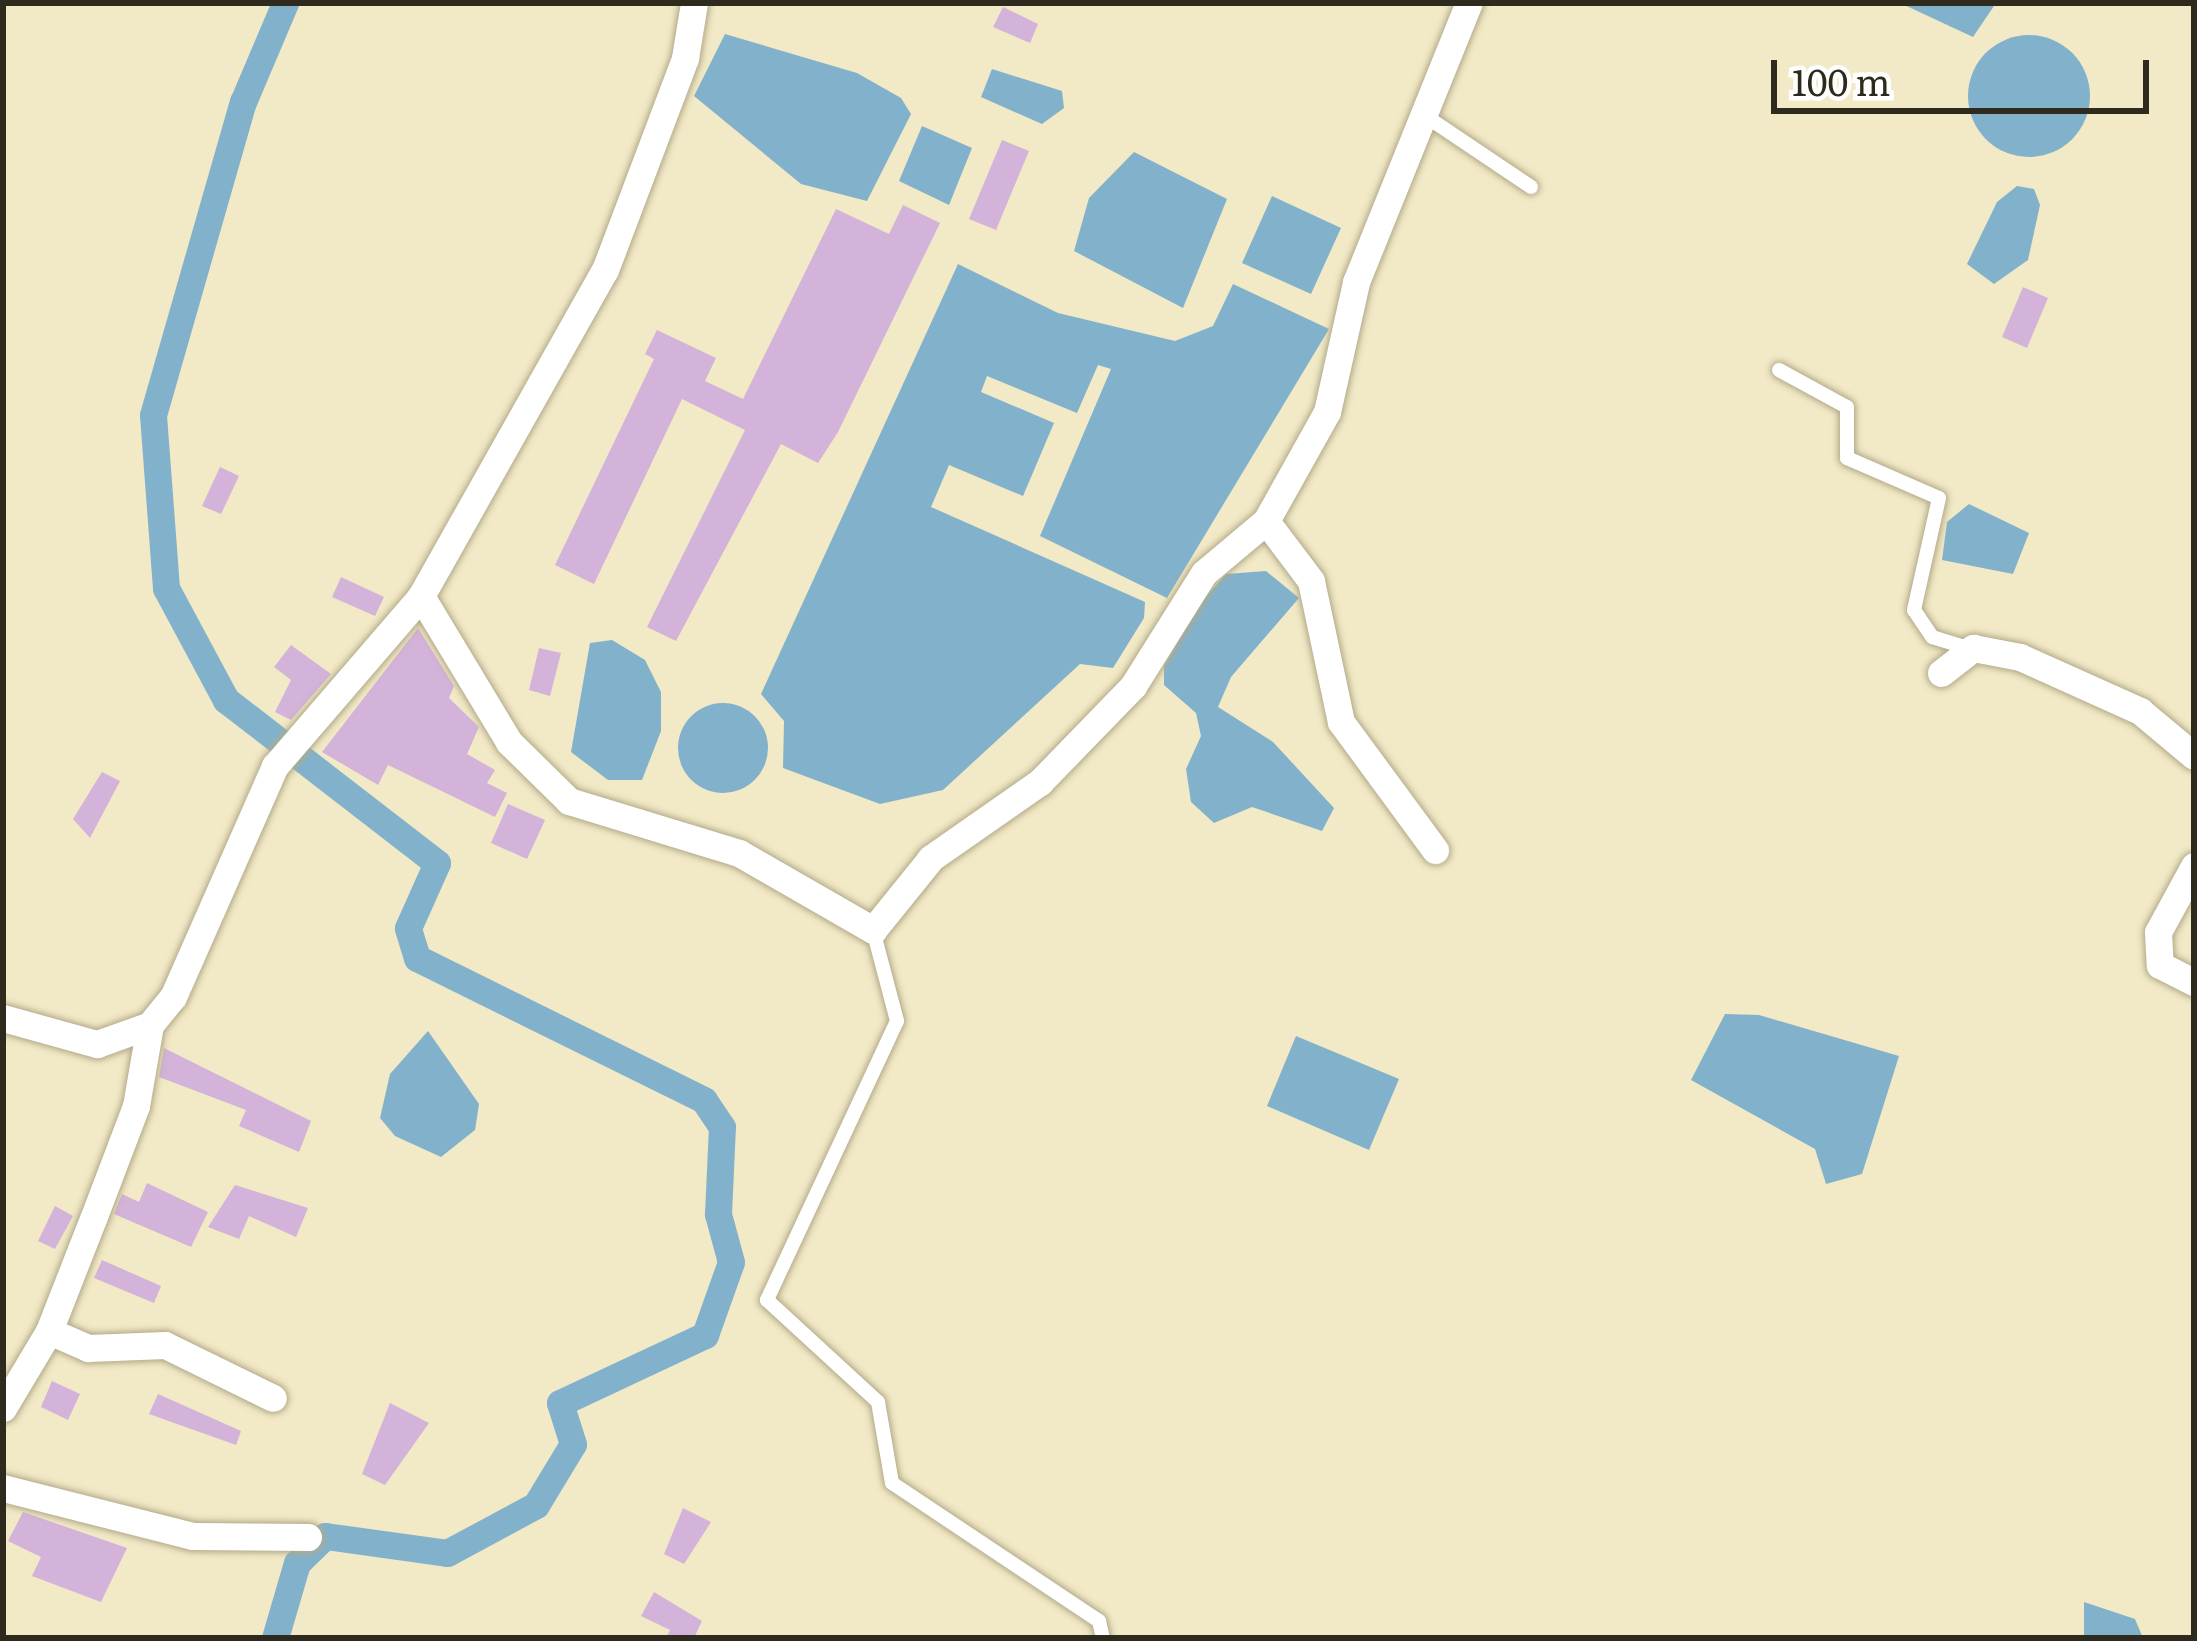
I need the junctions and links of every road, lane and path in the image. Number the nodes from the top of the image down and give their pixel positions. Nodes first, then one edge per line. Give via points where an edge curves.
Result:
1 (694, 3) edge
2 (1469, 3) edge
3 (1424, 115) junction
4 (1531, 187) dead end
5 (1779, 370) dead end
6 (1266, 520) junction
7 (422, 596) junction
8 (1973, 648) junction
9 (1941, 673) dead end
10 (2194, 756) edge
11 (1436, 850) dead end
12 (2194, 866) edge
13 (873, 930) junction
14 (2194, 982) edge
15 (3, 1018) edge
16 (150, 1025) junction
17 (49, 1331) junction
18 (273, 1398) dead end
19 (3, 1408) edge
20 (3, 1488) edge
21 (308, 1537) dead end
22 (1103, 1638) edge

1 - 7 street via 685,58 605,270
2 - 3 street
3 - 4 lane
3 - 6 street via 1357,282 1327,412
5 - 8 lane via 1847,406 1847,458 1939,497 1914,610 1932,637
6 - 11 street via 1311,581 1341,722
6 - 13 street via 1204,573 1133,686 1040,782 931,858
7 - 13 street via 509,742 569,801 739,853
7 - 16 street via 275,766 172,997
8 - 9 street
8 - 10 street via 2074,679 2160,723
12 - 14 street via 2158,932 2160,965
13 - 22 lane via 897,1021 766,1300 878,1402 892,1483 1099,1622
15 - 16 street via 97,1044
16 - 17 street via 136,1106
17 - 18 street via 88,1348 165,1345
17 - 19 street
20 - 21 street via 193,1536

